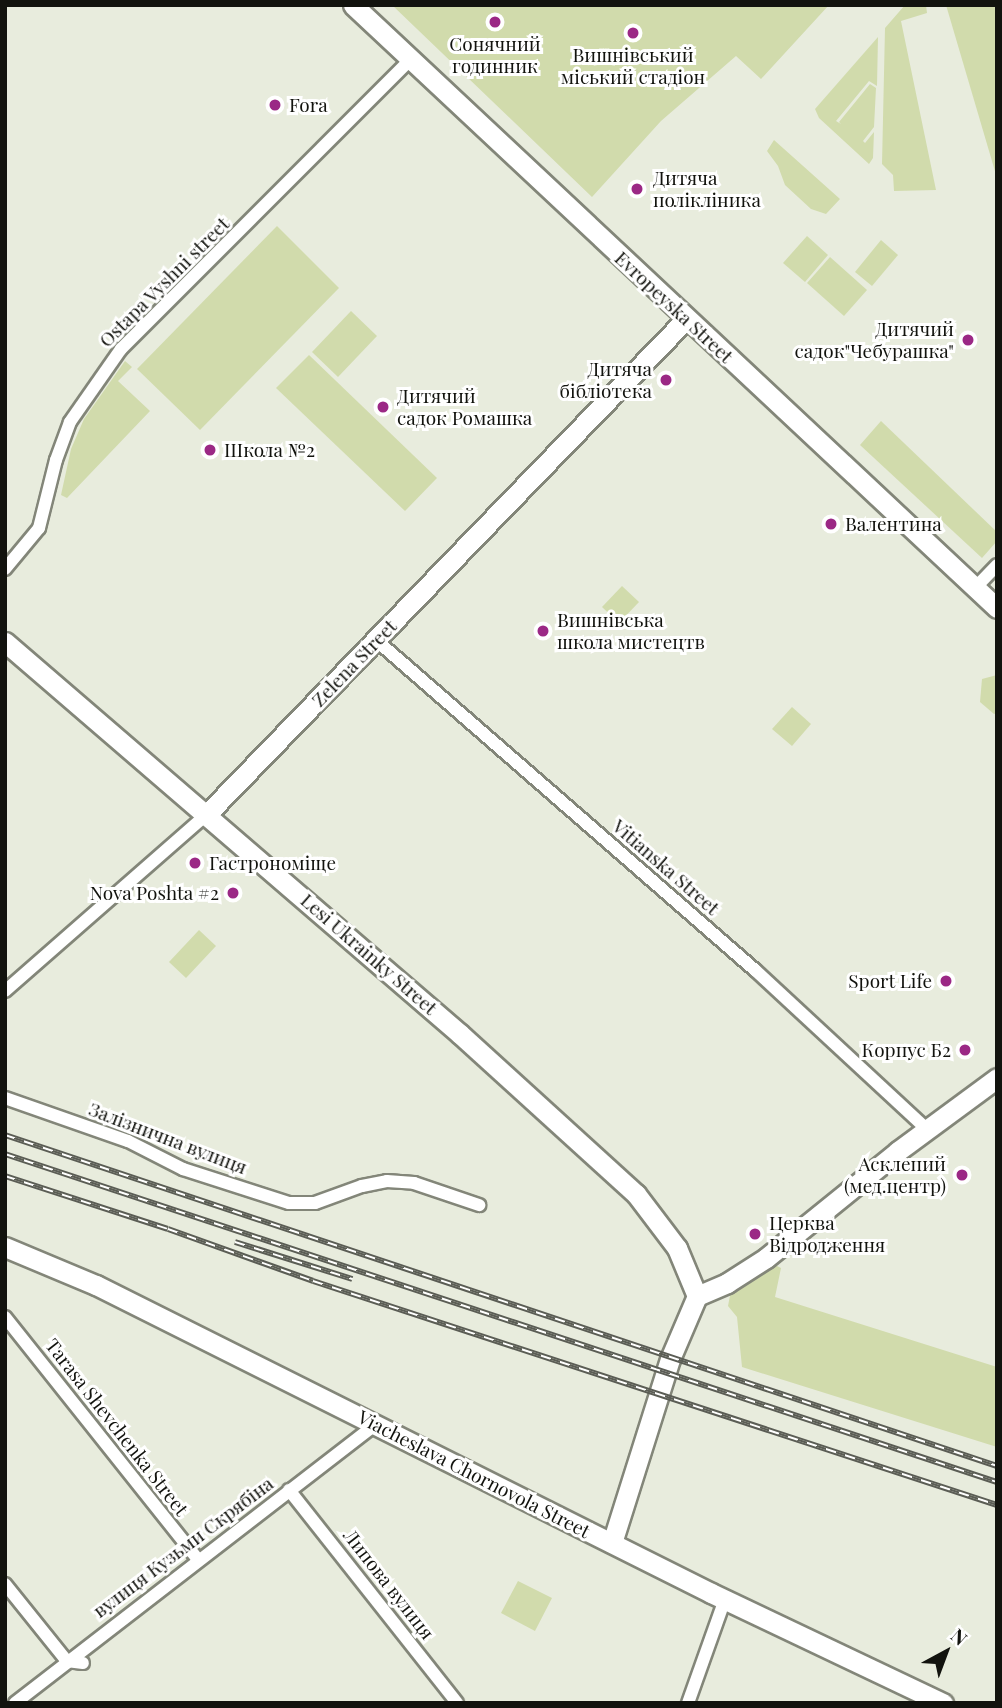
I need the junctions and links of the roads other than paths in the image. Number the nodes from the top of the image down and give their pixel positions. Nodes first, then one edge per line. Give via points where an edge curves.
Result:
1 (352, 5) edge
2 (410, 60) junction
3 (686, 319) junction
4 (997, 565) edge
5 (5, 569) edge
6 (975, 588) junction
7 (997, 608) edge
8 (376, 639) junction
9 (5, 642) edge
10 (207, 814) junction
11 (5, 991) edge
12 (997, 1078) edge
13 (5, 1098) edge
14 (927, 1129) junction
15 (479, 1205) dead end
16 (5, 1247) edge
17 (697, 1296) junction
18 (5, 1317) edge
19 (376, 1424) junction
20 (289, 1490) junction
21 (612, 1544) junction
22 (198, 1560) junction
23 (5, 1584) edge
24 (725, 1599) junction
25 (67, 1661) junction
26 (83, 1663) dead end
27 (15, 1703) edge
28 (457, 1703) edge
29 (688, 1703) edge
30 (943, 1703) edge

1 - 2 street, Evropeyska Street
2 - 3 street, Evropeyska Street
2 - 5 street, Ostapa Vyshni street via 121,349 70,422 39,528
3 - 6 street, Evropeyska Street
3 - 8 street, Zelena Street
4 - 6 street
6 - 7 street, Evropeyska Street
8 - 10 street, Zelena Street
8 - 14 street, Vitianska Street via 755,970
9 - 10 street, Lesi Ukrainky Street
10 - 11 street, Zelena Street
10 - 17 street, Lesi Ukrainky Street via 636,1194 677,1248
12 - 14 street
13 - 15 street, Залізнична вулиця via 137,1145 183,1169 289,1203 314,1203 387,1181 414,1183
14 - 17 street via 766,1258
16 - 19 street, Viacheslava Chornovola Street via 96,1285
17 - 21 street via 675,1346
18 - 22 street, Tarasa Shevchenka Street
19 - 20 street, вулиця Кузьми Скрябіна
19 - 21 street, Viacheslava Chornovola Street
20 - 22 street, вулиця Кузьми Скрябіна
20 - 28 street, Липова вулиця
21 - 24 street, Viacheslava Chornovola Street
22 - 25 street, вулиця Кузьми Скрябіна
23 - 25 street
24 - 29 street
24 - 30 street, Viacheslava Chornovola Street
25 - 26 street
25 - 27 street, вулиця Кузьми Скрябіна

